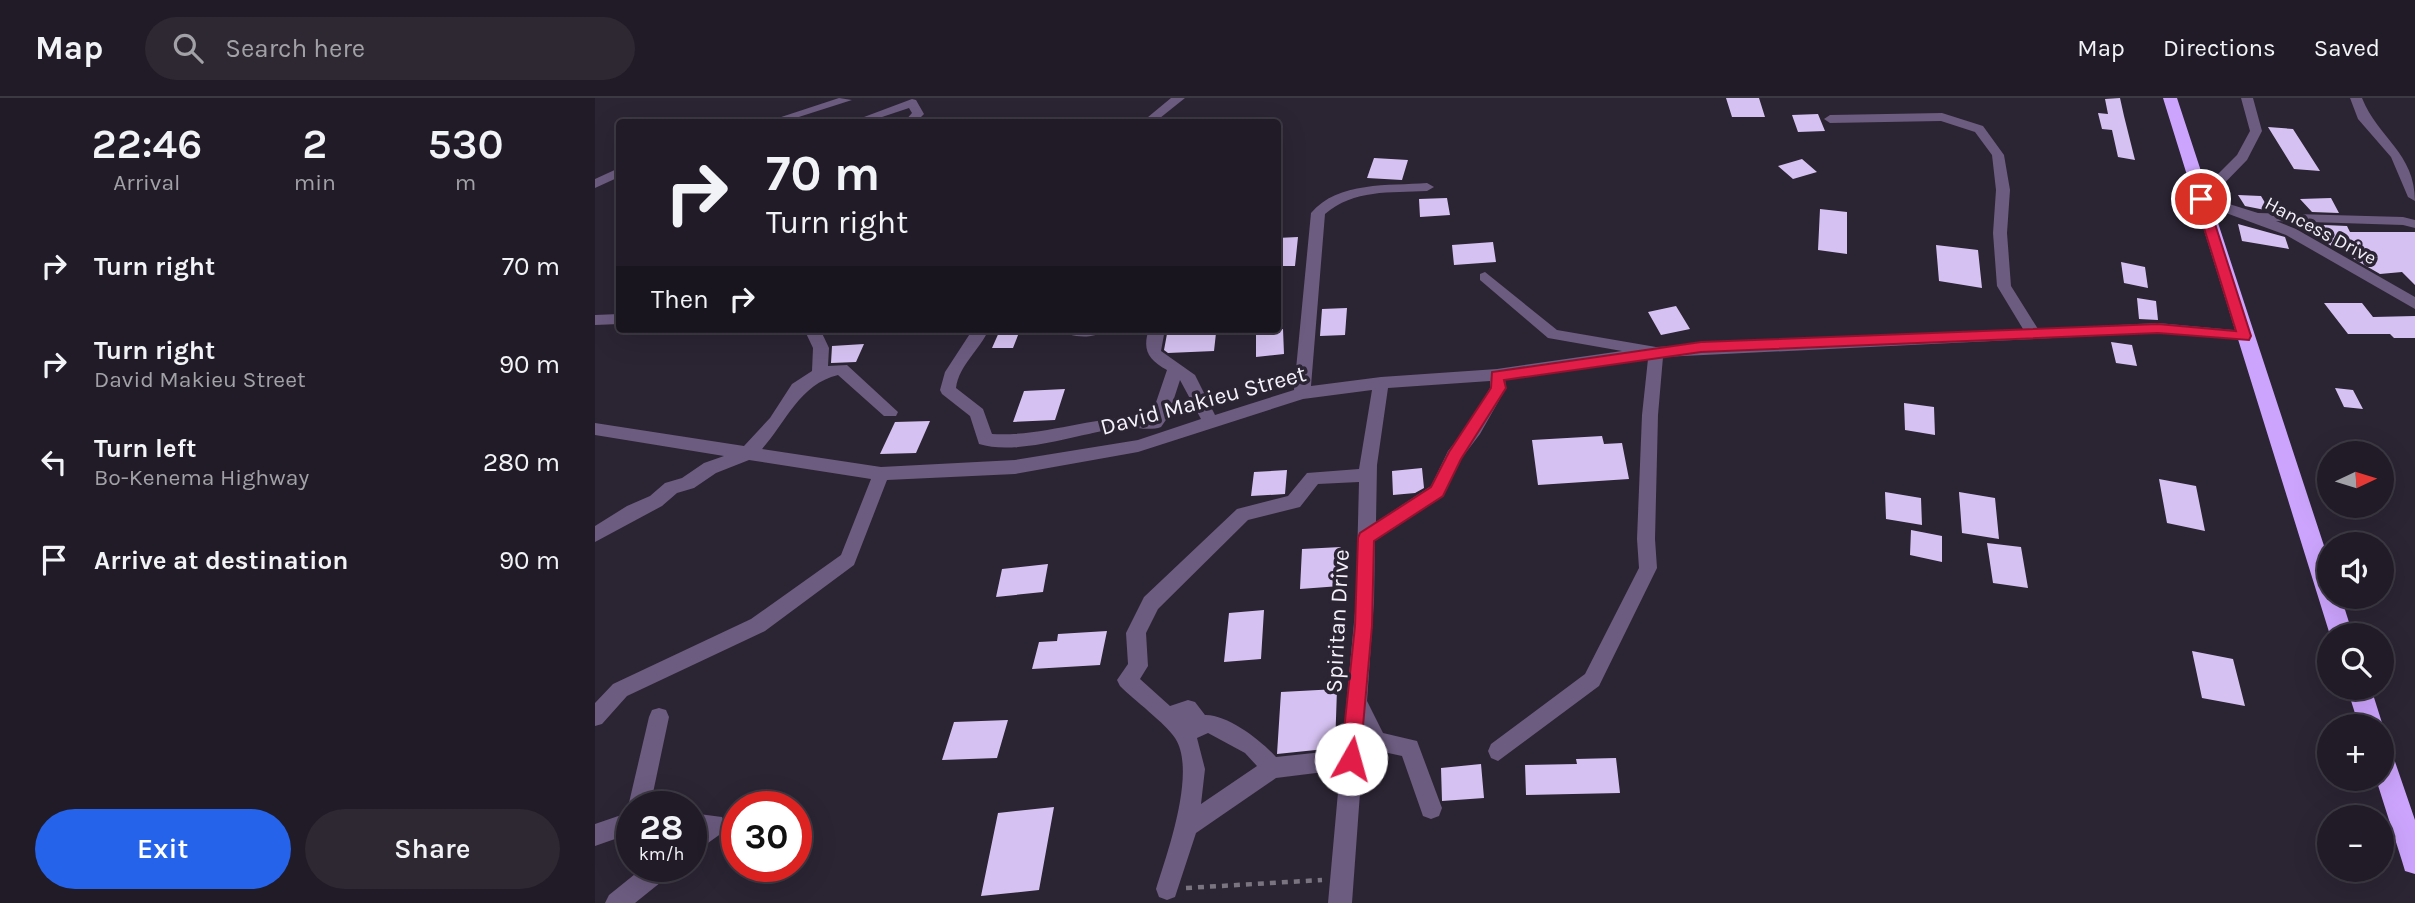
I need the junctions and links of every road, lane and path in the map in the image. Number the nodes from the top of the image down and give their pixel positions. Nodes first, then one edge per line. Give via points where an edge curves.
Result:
1 (845, 98) edge
2 (1179, 98) edge
3 (2171, 98) edge
4 (2247, 98) edge
5 (2355, 98) edge
6 (912, 100) edge
7 (870, 117) dead end
8 (784, 119) edge
9 (914, 119) edge
10 (1152, 119) edge
11 (1830, 119) dead end
12 (616, 174) edge
13 (616, 183) edge
14 (595, 184) edge
15 (1427, 187) dead end
16 (2415, 197) edge
17 (2201, 199) junction
18 (2253, 216) junction
19 (2415, 224) edge
20 (1485, 277) dead end
21 (2415, 304) edge
22 (616, 319) edge
23 (595, 320) edge
24 (814, 333) edge
25 (980, 333) edge
26 (1156, 333) edge
27 (2033, 333) junction
28 (2244, 336) junction
29 (1657, 352) junction
30 (1176, 368) junction
31 (820, 374) junction
32 (1497, 376) junction
33 (1381, 383) junction
34 (1303, 393) junction
35 (890, 412) dead end
36 (1211, 422) junction
37 (595, 429) edge
38 (748, 453) junction
39 (881, 474) junction
40 (1367, 475) junction
41 (595, 535) edge
42 (1366, 538) junction
43 (2338, 623) edge
44 (1357, 704) junction
45 (595, 717) edge
46 (659, 717) dead end
47 (1193, 729) junction
48 (1497, 751) dead end
49 (1351, 759) junction
50 (1272, 768) junction
51 (643, 791) edge
52 (2393, 791) edge
53 (1431, 808) dead end
54 (1187, 826) junction
55 (616, 828) edge
56 (595, 835) edge
57 (2412, 846) edge
58 (1342, 879) junction
59 (643, 882) edge
60 (1167, 889) joint
61 (617, 903) edge
62 (1340, 903) edge

1 - 8 street
2 - 10 street
3 - 17 highway
4 - 17 street via 2256,131 2242,157
5 - 16 street via 2364,119 2397,156
6 - 7 street
6 - 9 street via 918,114
11 - 27 street via 1942,117 1979,129 1998,155 2004,286
12 - 14 street
13 - 14 street
15 - 34 street via 1336,198 1318,213
17 - 18 street, Hancess Drive
17 - 28 highway
18 - 19 street
18 - 21 street, Hancess Drive via 2291,232
20 - 29 street via 1553,334
22 - 23 street
24 - 31 street via 821,348
25 - 30 street via 949,374 949,390 977,413 985,440 1059,435 1121,421 1155,423
26 - 30 street via 1153,355
27 - 28 street, David Makieu Street via 2158,328
27 - 29 street, David Makieu Street
28 - 43 highway
29 - 32 street, David Makieu Street
29 - 48 street via 1650,415 1648,568 1592,680
30 - 36 street via 1189,379
31 - 35 street via 841,369
31 - 38 street via 798,388
32 - 33 street, David Makieu Street
32 - 42 street via 1498,388 1437,491
33 - 34 street, David Makieu Street
33 - 40 street, Spiritan Drive
34 - 36 street, David Makieu Street
36 - 39 street, David Makieu Street via 1138,446 1015,467
37 - 38 street, David Makieu Street
38 - 39 street, David Makieu Street
38 - 41 street via 671,488
39 - 45 street via 848,560 758,625 620,690
40 - 42 street, Spiritan Drive
40 - 47 street via 1314,478 1294,502 1243,513 1151,603 1136,632 1138,666 1127,680 1167,717
42 - 44 street, Spiritan Drive
44 - 49 street, Spiritan Drive
44 - 53 street via 1377,742 1410,748
46 - 51 street
47 - 50 street via 1209,723 1252,746
47 - 54 street
49 - 50 street
49 - 58 street, Spiritan Drive
50 - 54 street
52 - 57 highway
54 - 60 street
55 - 56 street
58 - 60 path
58 - 62 street, Spiritan Drive
59 - 61 street

